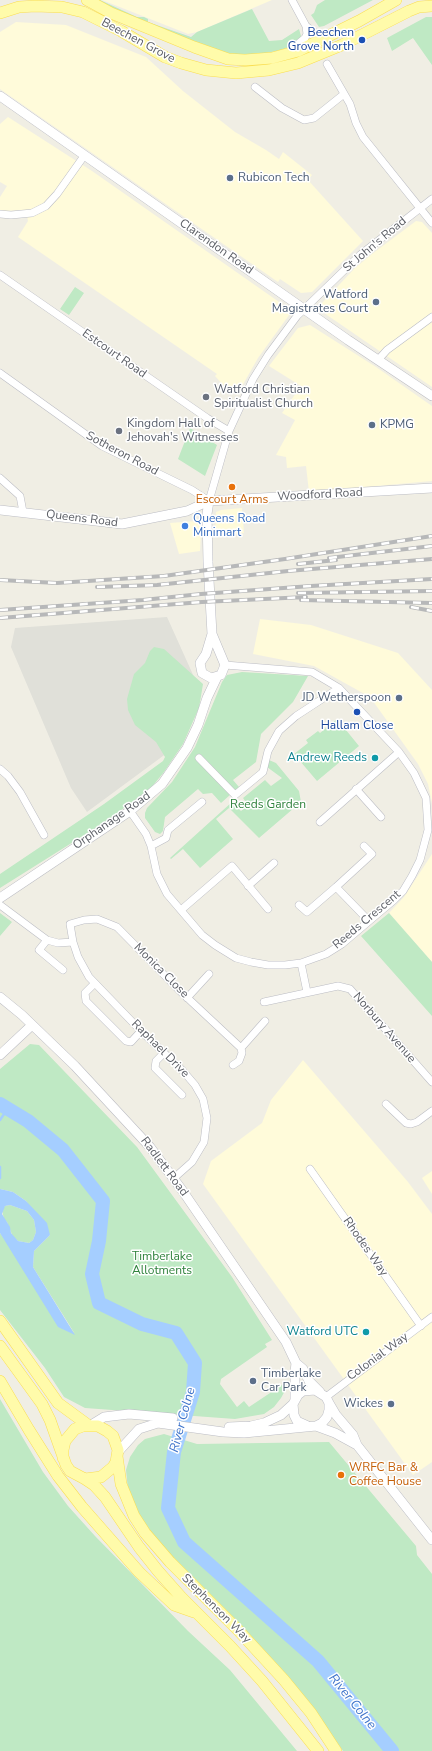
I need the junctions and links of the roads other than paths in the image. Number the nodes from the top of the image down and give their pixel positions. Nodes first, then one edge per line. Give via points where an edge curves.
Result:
1 (87, 0) edge
2 (292, 0) edge
3 (396, 0) edge
4 (23, 3) edge
5 (432, 6) edge
6 (0, 13) edge
7 (306, 26) junction
8 (328, 36) junction
9 (272, 58) junction
10 (327, 64) dead end
11 (255, 87) dead end
12 (344, 94) junction
13 (0, 96) edge
14 (84, 156) junction
15 (432, 199) edge
16 (421, 208) junction
17 (0, 214) edge
18 (432, 223) edge
19 (0, 275) edge
20 (305, 310) junction
21 (432, 317) edge
22 (378, 360) junction
23 (0, 373) edge
24 (432, 396) edge
25 (229, 431) junction
26 (0, 478) edge
27 (432, 488) edge
28 (209, 501) junction
29 (0, 510) edge
30 (23, 512) junction
31 (212, 634) junction
32 (206, 654) junction
33 (220, 655) junction
34 (225, 665) junction
35 (206, 676) junction
36 (216, 677) junction
37 (340, 688) junction
38 (207, 698) junction
39 (399, 752) junction
40 (199, 758) dead end
41 (0, 770) edge
42 (356, 789) junction
43 (429, 797) edge
44 (202, 802) dead end
45 (130, 812) junction
46 (381, 817) dead end
47 (320, 822) dead end
48 (44, 835) dead end
49 (151, 846) junction
50 (364, 846) dead end
51 (274, 863) dead end
52 (248, 886) junction
53 (336, 887) junction
54 (0, 898) edge
55 (299, 904) dead end
56 (1, 906) edge
57 (268, 909) dead end
58 (181, 910) junction
59 (369, 921) junction
60 (70, 924) joint
61 (47, 940) junction
62 (73, 942) junction
63 (301, 962) junction
64 (63, 970) dead end
65 (209, 974) dead end
66 (94, 984) junction
67 (307, 992) junction
68 (0, 997) edge
69 (187, 998) junction
70 (264, 1002) dead end
71 (265, 1021) dead end
72 (32, 1025) junction
73 (141, 1031) junction
74 (241, 1048) junction
75 (164, 1053) junction
76 (0, 1055) edge
77 (233, 1065) dead end
78 (432, 1082) edge
79 (182, 1095) dead end
80 (386, 1104) dead end
81 (432, 1111) edge
82 (310, 1169) dead end
83 (174, 1178) junction
84 (432, 1317) edge
85 (0, 1321) edge
86 (421, 1326) junction
87 (0, 1346) edge
88 (296, 1363) junction
89 (0, 1380) edge
90 (325, 1397) junction
91 (294, 1402) junction
92 (166, 1420) junction
93 (89, 1425) junction
94 (312, 1426) junction
95 (207, 1427) junction
96 (357, 1445) junction
97 (117, 1454) junction
98 (63, 1458) junction
99 (85, 1479) junction
100 (432, 1540) edge
101 (196, 1612) junction
102 (318, 1751) edge
103 (336, 1751) edge

1 - 9 main road, Beechen Grove via 111,13 212,54 228,59
2 - 7 street
3 - 8 main road, Beechen Grove
4 - 5 main road, Beechen Grove via 83,12 165,57 206,70 236,73 298,64 409,11
4 - 6 main road, Beechen Grove
7 - 8 street via 318,35
7 - 9 street via 307,34 296,47
8 - 9 main road, Beechen Grove via 298,51
10 - 12 street
11 - 12 street via 286,111 304,120 314,118
12 - 16 street via 363,136
13 - 14 street, Clarendon Road
14 - 17 street via 46,206 32,213
14 - 20 street, Clarendon Road
15 - 16 street, St John's Road
16 - 18 street
16 - 20 street, St John's Road via 360,255
19 - 25 street, Estcourt Road
20 - 22 street, Clarendon Road
20 - 25 street, St John's Road via 297,316 268,355 253,379
21 - 22 street via 387,350
22 - 24 street, Clarendon Road
23 - 28 street, Sotheron Road via 102,446 192,490
25 - 28 street, St John's Road
26 - 30 street via 20,496
27 - 28 street, Woodford Road
28 - 30 street, Queens Road via 187,511 122,524
28 - 31 street, Orphanage Road via 208,562
29 - 30 street, Queens Road
31 - 32 street, Orphanage Road
31 - 33 street, Orphanage Road
32 - 33 street via 211,652
32 - 35 street, Orphanage Road via 200,663 202,673
33 - 34 street, Orphanage Road
34 - 36 street, Orphanage Road via 221,674
34 - 37 street, Reeds Crescent via 312,672
35 - 36 street
35 - 38 street, Orphanage Road
36 - 38 street, Orphanage Road
37 - 39 street, Reeds Crescent
37 - 40 street via 296,716 279,731 268,751 263,772 235,795
38 - 45 street, Orphanage Road via 198,725 179,760 162,784
39 - 42 street
39 - 43 street, Reeds Crescent
41 - 48 street via 20,792
42 - 46 street
42 - 47 street
43 - 59 street, Reeds Crescent via 428,830 420,860 403,891
44 - 49 street via 168,830 166,838
45 - 49 street, Reeds Crescent via 146,834
45 - 54 street, Orphanage Road
49 - 58 street, Reeds Crescent via 161,884
50 - 53 street via 372,854
51 - 52 street
52 - 57 street
52 - 58 street via 232,866
53 - 55 street via 307,912
53 - 59 street
56 - 61 street
58 - 63 street, Reeds Crescent via 202,935 236,958 268,965
59 - 63 street, Reeds Crescent via 326,954
60 - 62 street, Raphael Drive
60 - 69 street, Monica Close via 97,918 117,927
61 - 62 street via 58,944
61 - 64 street via 39,950
62 - 66 street, Raphael Drive via 83,967
63 - 67 street
65 - 69 street
66 - 73 street, Raphael Drive
66 - 73 street via 85,992 84,998 126,1041 131,1042
67 - 70 street, Norbury Avenue
67 - 78 street, Norbury Avenue via 338,986 350,989
68 - 72 street, Radlett Road
69 - 74 street, Monica Close
71 - 74 street
72 - 76 street
72 - 83 street, Radlett Road via 132,1125
73 - 75 street, Raphael Drive
74 - 77 street via 239,1061
75 - 79 street via 155,1063 155,1068
75 - 83 street, Raphael Drive via 183,1071 199,1092 207,1118 201,1148 192,1162
80 - 81 street via 406,1123 411,1124
82 - 86 street, Rhodes Way
83 - 88 street, Radlett Road via 286,1342
84 - 86 street, Colonial Way
85 - 93 main road via 58,1403
86 - 90 street, Colonial Way
87 - 98 main road via 42,1404
88 - 90 street, Radlett Road via 303,1369 309,1382
88 - 91 street
89 - 101 main road, Stephenson Way via 58,1476 82,1507 140,1572 174,1605
90 - 91 street via 309,1390 303,1391
90 - 94 street via 329,1410 327,1417 322,1423
90 - 96 street, Radlett Road via 353,1435
91 - 94 street via 294,1415 297,1421
91 - 95 street via 288,1410 274,1419 251,1426
92 - 93 street via 129,1414 104,1417
92 - 95 street
92 - 97 street via 139,1429
93 - 97 main road via 108,1431 116,1443
93 - 98 main road via 75,1429 69,1434 65,1441
94 - 95 street via 244,1433
94 - 96 street, Radlett Road via 335,1433
96 - 100 street, Radlett Road
97 - 99 main road via 113,1467 107,1474
97 - 103 main road, Stephenson Way via 121,1484 134,1516 145,1533 284,1680
98 - 99 main road via 70,1471
99 - 101 main road, Stephenson Way via 105,1498 139,1547
101 - 102 main road, Stephenson Way via 271,1691

